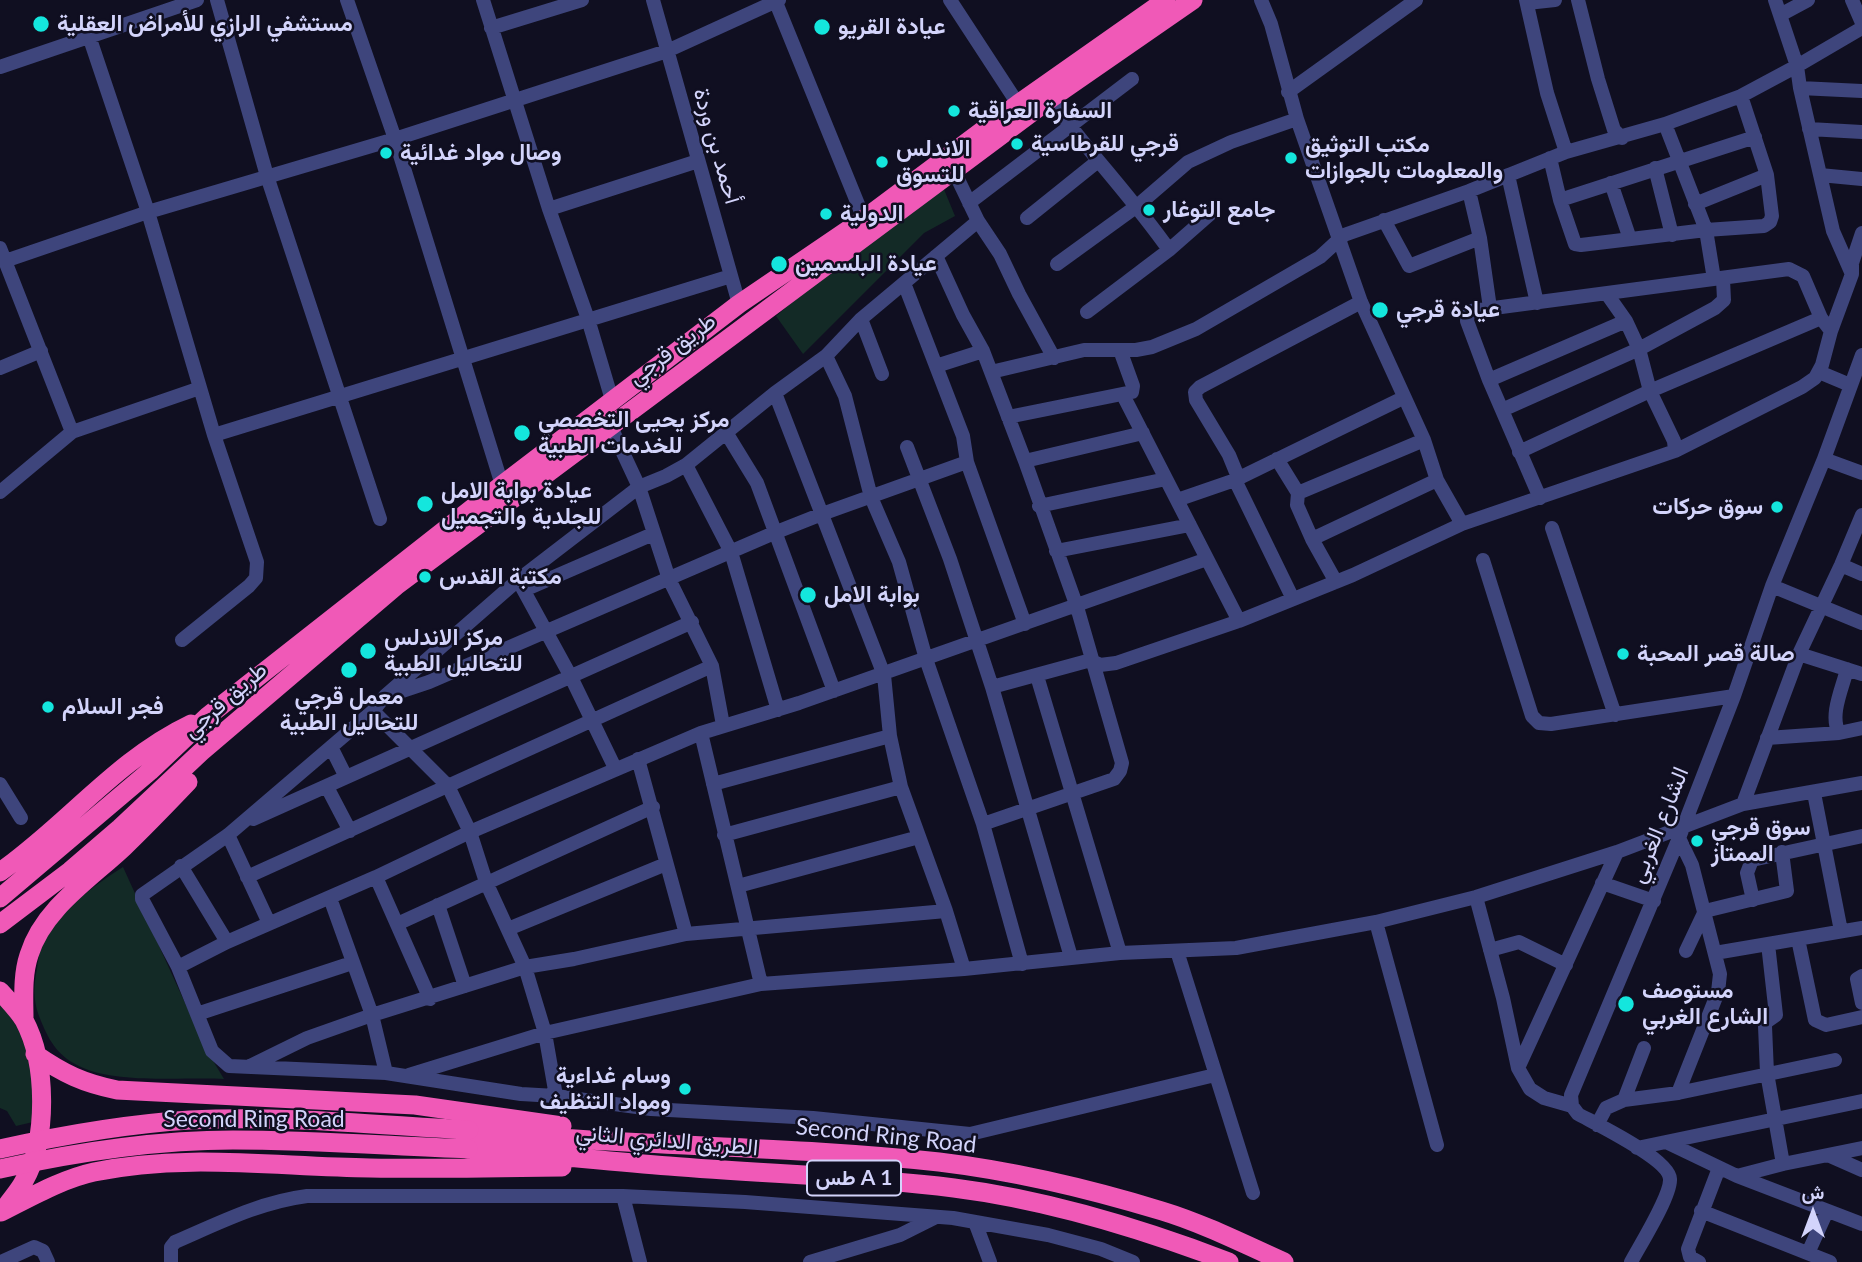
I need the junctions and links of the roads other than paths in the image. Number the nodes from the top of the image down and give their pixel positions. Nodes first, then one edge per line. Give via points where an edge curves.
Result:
1 (197, 0) edge
2 (217, 0) edge
3 (347, 0) edge
4 (483, 0) edge
5 (582, 0) edge
6 (653, 0) edge
7 (950, 0) edge
8 (1166, 0) edge
9 (1193, 0) edge
10 (1261, 0) edge
11 (1416, 0) edge
12 (1555, 0) edge
13 (1578, 0) edge
14 (1775, 0) edge
15 (1808, 0) edge
16 (1852, 0) edge
17 (777, 1) edge
18 (1526, 2) edge
19 (1780, 15) junction
20 (1862, 25) edge
21 (491, 28) junction
22 (89, 36) junction
23 (667, 51) junction
24 (0, 66) edge
25 (1797, 66) junction
26 (1132, 79) dead end
27 (1800, 88) junction
28 (1862, 91) edge
29 (1288, 92) junction
30 (1741, 96) junction
31 (1051, 99) junction
32 (516, 100) junction
33 (1018, 104) junction
34 (1297, 119) junction
35 (1665, 124) junction
36 (1070, 126) junction
37 (1809, 129) junction
38 (1862, 132) edge
39 (1755, 137) junction
40 (1622, 138) junction
41 (395, 139) junction
42 (1566, 152) junction
43 (1550, 159) junction
44 (698, 161) junction
45 (1098, 161) junction
46 (1681, 163) junction
47 (1655, 168) junction
48 (954, 171) junction
49 (1767, 174) junction
50 (1508, 175) junction
51 (1819, 175) junction
52 (267, 176) junction
53 (1862, 179) edge
54 (1611, 183) junction
55 (1469, 191) junction
56 (1560, 200) junction
57 (969, 203) junction
58 (1696, 204) junction
59 (1137, 205) junction
60 (549, 209) junction
61 (148, 212) junction
62 (1210, 214) dead end
63 (1027, 218) dead end
64 (863, 219) junction
65 (1384, 220) junction
66 (978, 221) junction
67 (1706, 230) junction
68 (1862, 233) edge
69 (1672, 235) junction
70 (1480, 238) junction
71 (1339, 239) junction
72 (1630, 239) junction
73 (1169, 250) junction
74 (2, 255) edge
75 (936, 256) junction
76 (1057, 264) dead end
77 (1852, 274) junction
78 (731, 276) junction
79 (1719, 279) junction
80 (904, 283) junction
81 (1607, 294) junction
82 (1361, 302) junction
83 (1537, 303) junction
84 (739, 304) junction
85 (1490, 308) junction
86 (1087, 312) dead end
87 (1821, 318) junction
88 (861, 319) junction
89 (588, 320) junction
90 (1626, 321) junction
91 (1831, 331) junction
92 (1639, 349) junction
93 (41, 351) junction
94 (983, 351) junction
95 (1120, 351) junction
96 (1862, 355) edge
97 (826, 356) junction
98 (1054, 358) junction
99 (462, 359) junction
100 (936, 366) junction
101 (0, 368) edge
102 (991, 372) junction
103 (1819, 372) junction
104 (882, 374) dead end
105 (1489, 380) junction
106 (1850, 385) junction
107 (200, 388) junction
108 (1650, 391) junction
109 (775, 393) junction
110 (1123, 395) junction
111 (341, 396) junction
112 (1404, 398) junction
113 (612, 400) junction
114 (1502, 411) junction
115 (1009, 417) junction
116 (610, 425) junction
117 (72, 432) junction
118 (1143, 433) junction
119 (727, 434) junction
120 (214, 435) junction
121 (1424, 440) junction
122 (907, 447) dead end
123 (1675, 451) junction
124 (1519, 453) junction
125 (1278, 459) junction
126 (1824, 459) junction
127 (1025, 461) junction
128 (967, 462) junction
129 (686, 466) junction
130 (1862, 473) edge
131 (920, 479) junction
132 (1166, 479) junction
133 (1236, 479) junction
134 (1437, 480) junction
135 (502, 485) junction
136 (639, 487) junction
137 (0, 492) edge
138 (1298, 493) junction
139 (871, 497) junction
140 (1540, 498) junction
141 (1177, 500) junction
142 (1039, 506) junction
143 (822, 514) junction
144 (380, 519) dead end
145 (1861, 521) edge
146 (1462, 524) junction
147 (1190, 525) junction
148 (1552, 528) dead end
149 (774, 533) junction
150 (653, 534) junction
151 (1312, 539) junction
152 (1056, 551) junction
153 (731, 552) junction
154 (1207, 559) junction
155 (1483, 560) dead end
156 (1841, 565) junction
157 (1862, 574) edge
158 (669, 579) junction
159 (1336, 582) junction
160 (521, 585) junction
161 (1772, 586) junction
162 (1293, 599) junction
163 (1077, 607) junction
164 (1821, 607) junction
165 (1239, 621) junction
166 (692, 622) junction
167 (1862, 623) edge
168 (1025, 624) junction
169 (548, 632) junction
170 (182, 640) dead end
171 (976, 641) junction
172 (1798, 654) junction
173 (926, 659) junction
174 (1091, 660) junction
175 (712, 666) junction
176 (1847, 669) junction
177 (1862, 674) edge
178 (884, 675) junction
179 (571, 677) junction
180 (1037, 677) junction
181 (992, 687) junction
182 (834, 691) junction
183 (386, 696) junction
184 (1734, 696) junction
185 (778, 709) junction
186 (373, 711) junction
187 (1615, 715) junction
188 (208, 716) junction
189 (590, 720) junction
190 (723, 724) junction
191 (232, 726) junction
192 (1862, 728) edge
193 (701, 733) junction
194 (1839, 733) junction
195 (890, 736) junction
196 (1767, 738) junction
197 (331, 747) junction
198 (411, 748) junction
199 (638, 759) junction
200 (615, 768) junction
201 (346, 778) junction
202 (713, 783) junction
203 (1862, 783) edge
204 (0, 784) edge
205 (448, 786) junction
206 (327, 787) junction
207 (901, 787) junction
208 (1074, 793) junction
209 (1814, 793) junction
210 (1743, 804) junction
211 (653, 807) junction
212 (1029, 807) junction
213 (21, 818) dead end
214 (983, 824) junction
215 (234, 830) junction
216 (350, 831) junction
217 (470, 832) junction
218 (1681, 833) junction
219 (724, 835) junction
220 (1862, 835) edge
221 (919, 837) junction
222 (1823, 844) junction
223 (1617, 852) junction
224 (1782, 852) junction
225 (666, 864) junction
226 (181, 866) junction
227 (0, 872) edge
228 (247, 877) junction
229 (376, 877) junction
230 (486, 883) junction
231 (1602, 883) junction
232 (738, 886) junction
233 (1476, 897) junction
234 (0, 898) edge
235 (330, 898) junction
236 (1753, 900) junction
237 (1654, 901) junction
238 (438, 905) junction
239 (946, 911) junction
240 (1705, 911) junction
241 (1376, 922) junction
242 (269, 923) junction
243 (0, 924) edge
244 (397, 924) junction
245 (748, 927) junction
246 (1862, 928) edge
247 (508, 929) junction
248 (1841, 931) junction
249 (687, 934) junction
250 (1798, 939) junction
251 (227, 942) junction
252 (1768, 944) junction
253 (1490, 950) junction
254 (1177, 951) junction
255 (1686, 951) dead end
256 (1120, 953) junction
257 (1716, 953) junction
258 (1071, 957) junction
259 (352, 962) junction
260 (1022, 964) junction
261 (1566, 965) junction
262 (178, 967) junction
263 (525, 967) junction
264 (964, 969) junction
265 (1862, 976) edge
266 (761, 984) junction
267 (465, 986) junction
268 (0, 991) edge
269 (430, 999) junction
270 (1862, 1003) edge
271 (197, 1014) junction
272 (372, 1015) junction
273 (1862, 1017) edge
274 (24, 1020) junction
275 (545, 1033) junction
276 (1644, 1048) dead end
277 (35, 1054) junction
278 (1835, 1060) dead end
279 (249, 1067) junction
280 (1518, 1068) junction
281 (386, 1073) junction
282 (1767, 1073) junction
283 (1215, 1075) junction
284 (406, 1076) junction
285 (1678, 1093) junction
286 (556, 1096) junction
287 (1623, 1100) junction
288 (1862, 1101) edge
289 (1572, 1106) junction
290 (1776, 1118) junction
291 (1597, 1125) junction
292 (469, 1139) junction
293 (1666, 1142) junction
294 (669, 1143) junction
295 (1437, 1144) dead end
296 (1637, 1148) junction
297 (1862, 1148) edge
298 (0, 1149) edge
299 (1827, 1154) junction
300 (1783, 1164) junction
301 (668, 1166) junction
302 (1718, 1168) junction
303 (0, 1169) edge
304 (1862, 1170) edge
305 (1737, 1176) junction
306 (1253, 1193) dead end
307 (622, 1196) junction
308 (1701, 1211) junction
309 (1827, 1212) junction
310 (1, 1213) edge
311 (936, 1217) junction
312 (975, 1222) junction
313 (1862, 1224) edge
314 (1808, 1254) junction
315 (1, 1262) edge
316 (48, 1262) edge
317 (171, 1262) edge
318 (640, 1262) edge
319 (810, 1262) edge
320 (990, 1262) edge
321 (1133, 1262) edge
322 (1229, 1262) edge
323 (1284, 1262) edge
324 (1631, 1262) edge
325 (1699, 1262) edge
326 (1830, 1262) edge

1 - 22 street
2 - 52 street
3 - 41 street
4 - 21 street
5 - 21 street
6 - 23 street, أحمد بن وردة
7 - 33 street
8 - 33 highway, طريق قرجي
9 - 31 highway, طريق قرجي
10 - 29 street
11 - 29 street
12 - 18 street
13 - 40 street via 1614,130
14 - 19 street
15 - 19 street
16 - 20 street
17 - 23 street
17 - 64 street
18 - 42 street
19 - 25 street
20 - 25 street
21 - 32 street
22 - 24 street
22 - 61 street
23 - 32 street
23 - 44 street, أحمد بن وردة
25 - 27 street
25 - 30 street
26 - 36 street
27 - 28 street
27 - 37 street
29 - 34 street
30 - 35 street
30 - 39 street
31 - 36 street
31 - 48 highway, طريق قرجي
32 - 41 street
32 - 60 street
33 - 64 highway, طريق قرجي
34 - 59 street via 1188,162
34 - 71 street
35 - 40 street
35 - 46 street
36 - 45 street
36 - 57 street
37 - 38 street
37 - 51 street
39 - 46 street
39 - 49 street
40 - 42 street
41 - 52 street
41 - 99 street
42 - 43 street
43 - 50 street
43 - 56 street
44 - 60 street
44 - 78 street, أحمد بن وردة
45 - 59 street
45 - 63 street
46 - 47 street
46 - 58 street
47 - 54 street
47 - 69 street
48 - 57 street
48 - 116 highway, طريق قرجي
49 - 58 street
49 - 67 street via 1772,216 1768,224
50 - 55 street
50 - 83 street
51 - 53 street
51 - 77 street via 1833,231
52 - 61 street
52 - 111 street
54 - 56 street
54 - 72 street
55 - 65 street
55 - 70 street
56 - 72 street via 1575,244
57 - 66 street
58 - 67 street
59 - 73 street
59 - 76 street
60 - 89 street
61 - 74 street
61 - 107 street
62 - 73 street
64 - 84 highway, طريق قرجي
65 - 70 street via 1409,266
65 - 71 street
66 - 75 street
66 - 98 street
67 - 69 street
67 - 79 street
68 - 77 street
69 - 72 street
70 - 85 street
71 - 82 street
71 - 95 street via 1320,257 1196,329 1152,347
73 - 86 street
74 - 93 street
75 - 80 street
75 - 94 street
77 - 91 street
78 - 84 street, أحمد بن وردة
78 - 89 street
79 - 81 street
79 - 87 street via 1794,270 1803,276
79 - 92 street via 1726,295 1721,304
80 - 88 street
80 - 100 street
81 - 83 street
81 - 90 street
82 - 112 street
82 - 133 street via 1195,392
83 - 85 street
84 - 113 highway, طريق قرجي
85 - 105 street via 1471,311 1467,321
87 - 91 street
87 - 108 street
88 - 97 street
88 - 104 street
89 - 99 street
89 - 113 street
90 - 92 street
90 - 105 street
91 - 103 street
92 - 108 street
92 - 114 street
93 - 101 street
93 - 117 street
94 - 100 street
94 - 102 street
95 - 98 street via 1084,350
95 - 110 street via 1133,388
96 - 106 street, الشارع الغربي
97 - 109 street
97 - 139 street via 845,396
98 - 102 street
99 - 111 street
99 - 135 street
100 - 128 street via 963,436
102 - 115 street
103 - 106 street
103 - 123 street via 1802,387
105 - 114 street
106 - 126 street, الشارع الغربي
107 - 117 street
107 - 120 street
108 - 123 street
108 - 124 street
109 - 119 street
109 - 143 street
110 - 115 street
110 - 118 street
111 - 120 street
111 - 144 street
112 - 121 street
112 - 125 street
113 - 135 highway, طريق قرجي
114 - 124 street
115 - 127 street
116 - 136 street
116 - 191 highway, طريق قرجي via 396,586
117 - 137 street
118 - 127 street
118 - 132 street
119 - 129 street
119 - 149 street via 757,483
120 - 170 street via 257,562 256,578
121 - 134 street
121 - 138 street
122 - 131 street
123 - 140 street
124 - 140 street
125 - 133 street
125 - 138 street
126 - 130 street
126 - 161 street, الشارع الغربي
127 - 142 street
128 - 131 street
128 - 168 street
129 - 136 street
129 - 153 street
131 - 139 street
131 - 171 street
132 - 141 street
132 - 142 street
133 - 141 street
133 - 162 street
134 - 146 street
134 - 151 street
135 - 188 highway, طريق قرجي
136 - 150 street
136 - 160 street
138 - 151 street via 1297,505
139 - 143 street
139 - 173 street via 899,562
140 - 146 street
141 - 147 street
142 - 152 street
143 - 149 street
143 - 178 street
145 - 156 street
146 - 159 street
147 - 152 street
147 - 154 street
148 - 187 street
149 - 153 street
149 - 182 street
150 - 158 street
150 - 160 street
151 - 159 street
152 - 163 street
153 - 158 street
153 - 185 street
154 - 163 street
154 - 165 street
155 - 187 street via 1535,720 1551,724
156 - 157 street
156 - 164 street
158 - 166 street
158 - 169 street
159 - 162 street
160 - 169 street
160 - 183 street
161 - 164 street
161 - 184 street, الشارع الغربي
162 - 165 street
163 - 168 street
163 - 174 street
164 - 167 street
164 - 172 street
165 - 174 street via 1116,663 1100,665
166 - 175 street
166 - 179 street
168 - 171 street
169 - 179 street
169 - 183 street
171 - 173 street
171 - 181 street
172 - 176 street
172 - 196 street
173 - 178 street
173 - 214 street
174 - 180 street
174 - 208 street via 1122,763 1114,779
175 - 189 street
175 - 190 street
176 - 177 street
176 - 194 street via 1835,717
178 - 182 street
178 - 195 street
179 - 189 street
179 - 198 street
180 - 181 street
180 - 208 street
181 - 212 street
182 - 185 street
183 - 186 street
184 - 187 street
184 - 218 street, الشارع الغربي
185 - 190 street
186 - 197 street
186 - 198 street
188 - 227 highway via 139,754
188 - 234 highway, طريق قرجي
189 - 200 street
189 - 205 street
190 - 193 street
191 - 243 highway, طريق قرجي via 70,871
191 - 274 highway via 154,818 61,904 39,931 24,982
192 - 194 street
193 - 199 street
193 - 202 street
194 - 196 street
195 - 202 street
195 - 207 street
196 - 210 street
197 - 201 street
197 - 215 street
198 - 201 street
198 - 205 street
199 - 200 street
199 - 211 street
200 - 217 street
201 - 206 street
202 - 219 street
203 - 209 street
204 - 213 street
205 - 216 street
205 - 217 street
206 - 215 street
206 - 216 street
207 - 219 street
207 - 221 street
208 - 212 street
208 - 256 street
209 - 210 street
209 - 222 street
210 - 218 street
211 - 225 street
211 - 230 street
212 - 214 street
212 - 258 street
214 - 260 street
215 - 226 street
215 - 228 street
216 - 228 street
217 - 229 street
217 - 230 street
218 - 223 street
218 - 237 street, الشارع الغربي
218 - 240 street
219 - 232 street
220 - 222 street
221 - 232 street
221 - 239 street
222 - 224 street
222 - 248 street
223 - 231 street
223 - 233 street
224 - 236 street via 1750,862 1747,873
224 - 236 street via 1787,891
225 - 247 street
225 - 249 street
226 - 251 street
226 - 262 street via 142,895
228 - 242 street
229 - 235 street
229 - 244 street
230 - 238 street
230 - 247 street
231 - 237 street
231 - 261 street
232 - 245 street
233 - 241 street
233 - 253 street
235 - 242 street
235 - 259 street
236 - 240 street
237 - 289 street, الشارع الغربي via 1571,1095
238 - 244 street
238 - 267 street
239 - 245 street
239 - 264 street
240 - 255 street
240 - 257 street
241 - 254 street via 1236,948
241 - 295 street
242 - 251 street
244 - 269 street
245 - 249 street
245 - 266 street
246 - 248 street
247 - 263 street
248 - 250 street
249 - 263 street
250 - 252 street
250 - 273 street via 1815,1020 1826,1025
251 - 262 street
252 - 257 street
252 - 282 street via 1776,1015 1765,1026
253 - 261 street via 1519,942
253 - 280 street
254 - 256 street
254 - 283 street
256 - 258 street
257 - 285 street via 1720,983
258 - 260 street
259 - 271 street
259 - 272 street
260 - 264 street
261 - 280 street
262 - 271 street
263 - 267 street
263 - 275 street
264 - 266 street
265 - 270 street via 1857,979
266 - 275 street
267 - 269 street
268 - 274 highway
269 - 272 street
271 - 279 street via 220,1060 229,1066
272 - 279 street via 307,1038
272 - 281 street
274 - 277 highway
275 - 284 street
275 - 286 street
276 - 287 street
277 - 294 highway via 62,1073 117,1090 415,1105
277 - 310 highway via 42,1086 36,1151 24,1181
278 - 282 street
279 - 281 street
280 - 289 street via 1530,1089
281 - 284 street
282 - 285 street
282 - 290 street
283 - 286 street via 970,1134 824,1119 651,1109
283 - 306 street
284 - 286 street
285 - 287 street
287 - 291 street via 1606,1108
288 - 290 street
289 - 291 street
290 - 293 street
290 - 300 street
291 - 296 street
292 - 294 highway, Second Ring Road / طس A 1 via 519,1135
292 - 298 highway, bridge via 268,1120 192,1120 120,1126
292 - 301 highway, الطريق الدائري الثاني / طس A 1
292 - 303 highway, Second Ring Road, bridge via 156,1143
293 - 296 street
293 - 302 street
294 - 323 highway, Second Ring Road / طس A 1 via 941,1163 1045,1181 1164,1211
296 - 324 street via 1665,1168 1670,1181
297 - 299 street
299 - 300 street
299 - 304 street
300 - 305 street
301 - 310 highway via 369,1168 173,1163 92,1172
301 - 322 highway, الطريق الدائري الثاني / طس A 1 via 956,1188 1057,1206 1152,1233
302 - 305 street
302 - 308 street
305 - 309 street
307 - 311 street
307 - 317 street via 282,1199 176,1242 171,1247
307 - 318 street
308 - 314 street
308 - 325 street via 1688,1253
309 - 313 street
309 - 314 street
311 - 312 street
311 - 319 street via 900,1235
312 - 320 street
312 - 321 street via 1048,1235
314 - 326 street
315 - 316 street via 34,1247 43,1251

